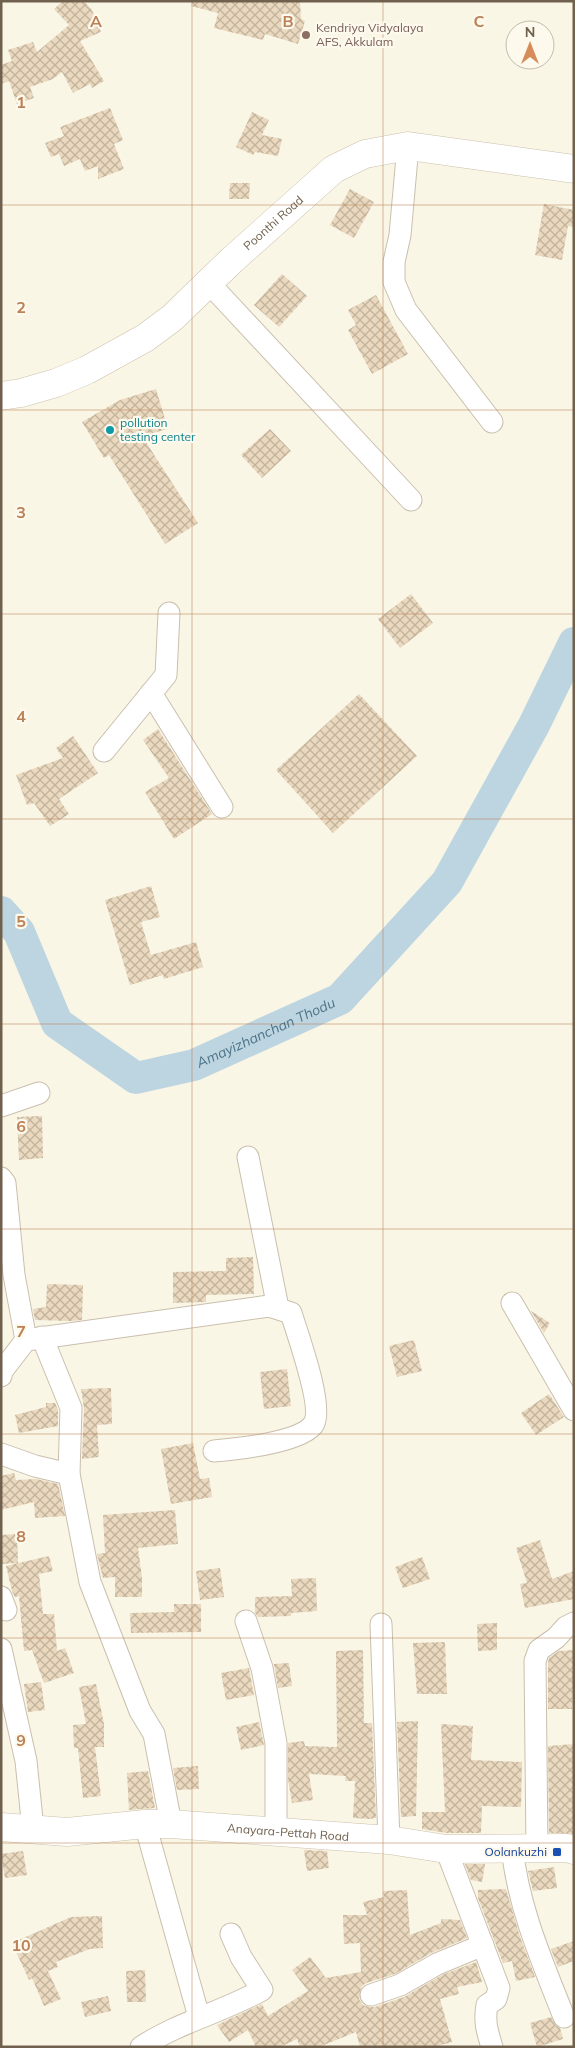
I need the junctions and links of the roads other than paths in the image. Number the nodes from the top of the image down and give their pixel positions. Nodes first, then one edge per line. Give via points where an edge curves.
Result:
1 (408, 146) junction
2 (574, 169) edge
3 (208, 282) junction
4 (1, 396) edge
5 (492, 422) dead end
6 (411, 500) dead end
7 (169, 613) dead end
8 (152, 693) junction
9 (104, 750) dead end
10 (222, 807) dead end
11 (38, 1093) dead end
12 (1, 1106) edge
13 (248, 1157) dead end
14 (1, 1178) edge
15 (512, 1303) dead end
16 (278, 1308) junction
17 (34, 1339) junction
18 (1, 1376) edge
19 (574, 1410) edge
20 (214, 1451) dead end
21 (1, 1454) edge
22 (69, 1474) junction
23 (246, 1621) dead end
24 (574, 1623) edge
25 (381, 1624) dead end
26 (1, 1649) edge
27 (158, 1824) junction
28 (1, 1827) edge
29 (33, 1829) junction
30 (276, 1831) junction
31 (389, 1840) junction
32 (446, 1848) junction
33 (524, 1848) junction
34 (574, 1850) edge
35 (231, 1934) dead end
36 (483, 1945) junction
37 (371, 1995) dead end
38 (199, 2017) junction
39 (564, 2017) dead end
40 (141, 2047) edge
41 (492, 2047) edge

1 - 2 main road, Poonthi Road
1 - 3 main road, Poonthi Road via 365,154 334,169
1 - 5 street via 394,282 406,310
3 - 4 main road, Poonthi Road via 172,318 87,370 56,383
3 - 6 street
7 - 8 street via 166,675
8 - 9 street
8 - 10 street
11 - 12 street
13 - 16 street
14 - 17 street via 5,1183 14,1275
15 - 19 street
16 - 17 street via 269,1306
16 - 20 street via 291,1313 315,1395 315,1423 306,1432 291,1438
17 - 18 street via 2,1371
17 - 22 street via 71,1408
21 - 22 street
22 - 27 street via 90,1582 140,1711 154,1734
23 - 30 street via 262,1668 276,1743
24 - 33 street via 539,1650 535,1661
25 - 31 street
26 - 29 street via 26,1761
27 - 29 main road, Anayara-Pettah Road via 67,1832
27 - 30 main road, Anayara-Pettah Road
27 - 38 street
28 - 29 main road, Anayara-Pettah Road
30 - 31 main road, Anayara-Pettah Road
31 - 32 main road, Anayara-Pettah Road
32 - 33 main road, Anayara-Pettah Road
32 - 36 street
33 - 34 main road, Anayara-Pettah Road
33 - 39 street via 514,1874 529,1929
35 - 38 street via 262,1990
36 - 37 street via 437,1964 400,1985
36 - 41 street via 499,1988 496,1998 487,2005 484,2017
38 - 40 street via 160,2034

